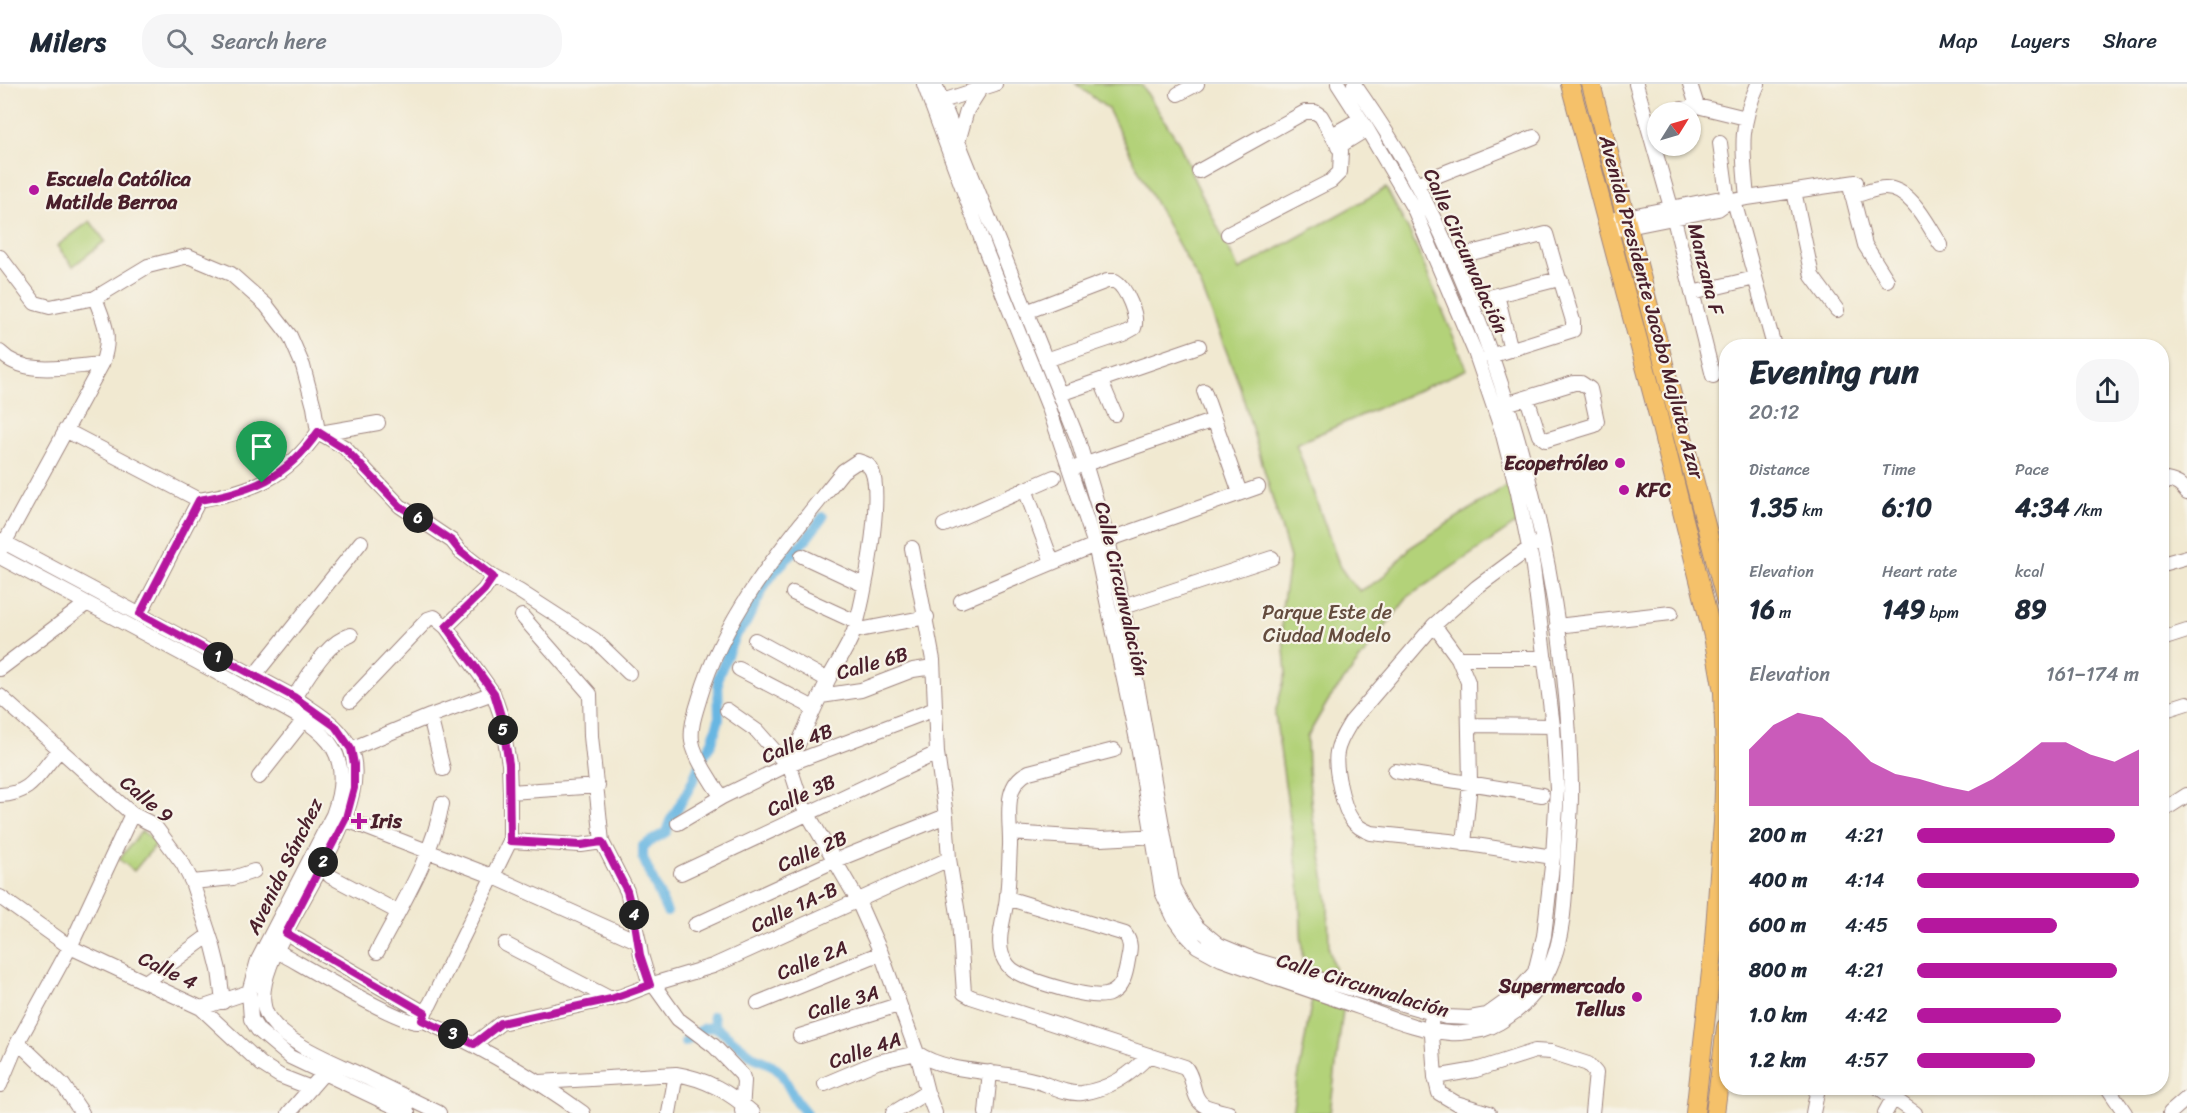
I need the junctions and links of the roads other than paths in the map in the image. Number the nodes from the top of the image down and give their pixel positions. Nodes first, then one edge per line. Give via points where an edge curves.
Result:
1 (1197, 84) edge
2 (1338, 84) edge
3 (1570, 84) edge
4 (1591, 84) edge
5 (1636, 84) edge
6 (1690, 84) edge
7 (1758, 84) edge
8 (929, 85) edge
9 (988, 86) edge
10 (1178, 94) dead end
11 (1355, 94) edge
12 (1696, 102) edge
13 (937, 103) junction
14 (1647, 106) edge
15 (1701, 107) edge
16 (1746, 118) junction
17 (1364, 124) junction
18 (1534, 137) dead end
19 (1335, 141) junction
20 (958, 142) junction
21 (1720, 143) dead end
22 (1660, 156) edge
23 (1199, 171) dead end
24 (1416, 184) junction
25 (1794, 191) junction
26 (1852, 196) junction
27 (1736, 200) junction
28 (1672, 212) junction
29 (1627, 222) junction
30 (1607, 226) junction
31 (1228, 234) dead end
32 (1941, 245) dead end
33 (0, 256) edge
34 (1452, 258) junction
35 (1755, 278) junction
36 (1559, 279) junction
37 (1887, 280) dead end
38 (1692, 293) junction
39 (1497, 296) junction
40 (95, 298) junction
41 (1470, 302) junction
42 (1837, 310) dead end
43 (1026, 312) junction
44 (1772, 339) edge
45 (1199, 346) dead end
46 (1512, 350) junction
47 (0, 352) edge
48 (1490, 356) junction
49 (1046, 360) junction
50 (102, 364) junction
51 (1713, 376) dead end
52 (1101, 381) junction
53 (1204, 391) dead end
54 (1060, 394) junction
55 (1527, 398) junction
56 (1506, 404) junction
57 (1115, 414) dead end
58 (1214, 420) junction
59 (378, 423) dead end
60 (65, 430) junction
61 (319, 432) junction
62 (1086, 464) junction
63 (1071, 469) junction
64 (1054, 477) dead end
65 (2169, 483) edge
66 (1258, 487) dead end
67 (1025, 489) junction
68 (1240, 493) junction
69 (2187, 493) edge
70 (199, 500) junction
71 (944, 525) dead end
72 (1541, 539) junction
73 (361, 542) dead end
74 (1102, 542) junction
75 (1, 544) edge
76 (912, 548) dead end
77 (1529, 549) junction
78 (802, 556) dead end
79 (0, 557) edge
80 (2187, 557) edge
81 (1272, 558) dead end
82 (1052, 562) junction
83 (2169, 562) edge
84 (1719, 575) edge
85 (493, 577) junction
86 (864, 585) junction
87 (793, 593) dead end
88 (961, 601) dead end
89 (86, 604) junction
90 (1123, 606) junction
91 (1671, 613) dead end
92 (140, 614) junction
93 (522, 616) dead end
94 (927, 617) junction
95 (1434, 625) junction
96 (855, 626) junction
97 (1557, 626) junction
98 (446, 627) junction
99 (2187, 631) edge
100 (351, 635) dead end
101 (2169, 637) edge
102 (755, 640) dead end
103 (1458, 658) junction
104 (1545, 658) junction
105 (1719, 664) edge
106 (933, 667) junction
107 (0, 669) edge
108 (739, 669) dead end
109 (629, 673) dead end
110 (254, 676) junction
111 (828, 680) junction
112 (494, 693) junction
113 (0, 696) edge
114 (294, 697) junction
115 (350, 701) dead end
116 (818, 702) junction
117 (2187, 703) edge
118 (935, 709) junction
119 (2169, 709) edge
120 (727, 710) dead end
121 (430, 716) junction
122 (304, 720) junction
123 (1470, 725) junction
124 (1553, 726) junction
125 (351, 749) junction
126 (60, 750) junction
127 (1114, 750) dead end
128 (937, 753) junction
129 (788, 765) junction
130 (442, 769) dead end
131 (1395, 771) dead end
132 (259, 777) dead end
133 (1470, 783) junction
134 (598, 786) junction
135 (510, 792) junction
136 (0, 795) edge
137 (1542, 795) dead end
138 (2187, 795) edge
139 (722, 797) junction
140 (442, 804) dead end
141 (2169, 807) edge
142 (132, 814) junction
143 (807, 814) junction
144 (946, 816) junction
145 (340, 817) junction
146 (678, 823) dead end
147 (1011, 833) junction
148 (1158, 836) junction
149 (510, 841) junction
150 (602, 842) junction
151 (1464, 844) junction
152 (428, 852) junction
153 (1553, 857) junction
154 (949, 859) junction
155 (834, 861) junction
156 (254, 871) dead end
157 (681, 873) dead end
158 (1719, 875) edge
159 (330, 876) dead end
160 (492, 876) junction
161 (192, 882) junction
162 (0, 897) edge
163 (1007, 898) junction
164 (857, 899) junction
165 (398, 912) junction
166 (695, 925) dead end
167 (286, 933) junction
168 (208, 936) junction
169 (639, 942) junction
170 (505, 944) dead end
171 (70, 947) junction
172 (277, 951) junction
173 (377, 952) dead end
174 (881, 953) junction
175 (147, 981) junction
176 (652, 985) junction
177 (249, 992) junction
178 (611, 999) junction
179 (223, 1002) junction
180 (758, 1003) dead end
181 (898, 1005) junction
182 (201, 1008) junction
183 (1429, 1011) junction
184 (424, 1016) junction
185 (1433, 1030) junction
186 (800, 1036) dead end
187 (18, 1042) junction
188 (474, 1044) junction
189 (917, 1053) junction
190 (1149, 1055) junction
191 (329, 1067) junction
192 (990, 1072) junction
193 (676, 1074) junction
194 (1435, 1077) junction
195 (1719, 1077) edge
196 (540, 1082) junction
197 (825, 1084) dead end
198 (0, 1085) edge
199 (311, 1088) junction
200 (927, 1092) junction
201 (1817, 1095) edge
202 (1894, 1095) edge
203 (1899, 1095) edge
204 (2113, 1095) edge
205 (2187, 1098) edge
206 (382, 1108) edge
207 (1201, 1109) edge
208 (746, 1110) edge
209 (292, 1112) edge
210 (82, 1113) edge
211 (408, 1113) edge
212 (439, 1113) edge
213 (583, 1113) edge
214 (669, 1113) edge
215 (893, 1113) edge
216 (935, 1113) edge
217 (986, 1113) edge
218 (1229, 1113) edge
219 (1489, 1113) edge
220 (1592, 1113) edge
221 (1695, 1113) edge
222 (1714, 1113) edge
223 (1813, 1113) edge
224 (1885, 1113) edge
225 (1915, 1113) edge
226 (2125, 1113) edge
227 (2170, 1113) edge

1 - 10 street
2 - 11 street, Calle Circunvalación
3 - 30 main road, Avenida Presidente Jacobo Majluta Azar
4 - 29 main road, Avenida Presidente Jacobo Majluta Azar
5 - 14 street, Manzana F
6 - 12 street
7 - 16 street
8 - 13 street, Calle Circunvalación
9 - 13 street
9 - 20 street via 967,110
11 - 17 street, Calle Circunvalación
11 - 24 street, Calle Circunvalación
13 - 20 street, Calle Circunvalación
13 - 63 street, Calle Circunvalación via 987,254
15 - 16 street
16 - 27 street
17 - 19 street
17 - 77 street, Calle Circunvalación via 1414,211 1474,352 1502,431
18 - 24 street
19 - 23 street via 1321,116 1305,112
19 - 31 street via 1341,151 1340,172 1331,181
20 - 43 street, Calle Circunvalación
21 - 27 street
22 - 28 street, Manzana F
24 - 34 street, Calle Circunvalación
25 - 26 street via 1852,182
25 - 27 street
25 - 42 street via 1812,276
26 - 32 street via 1880,189 1896,190 1907,197
26 - 37 street via 1865,245
27 - 28 street via 1719,209
27 - 35 street
28 - 29 street
28 - 38 street, Manzana F
29 - 30 street
29 - 84 main road, Avenida Presidente Jacobo Majluta Azar
30 - 105 main road, Avenida Presidente Jacobo Majluta Azar
33 - 40 street via 35,303 50,307
34 - 36 street via 1546,234
34 - 41 street, Calle Circunvalación
35 - 38 street
35 - 44 street
36 - 39 street
36 - 46 street via 1573,330
38 - 51 street, Manzana F
39 - 41 street
39 - 46 street
40 - 50 street via 108,332
40 - 61 street via 148,266 188,255 231,274 266,305 290,336 303,366
41 - 48 street, Calle Circunvalación
43 - 49 street, Calle Circunvalación
43 - 49 street via 1107,281 1115,281 1125,289 1136,320 1134,328
45 - 52 street
46 - 48 street
47 - 50 street via 26,368
48 - 56 street, Calle Circunvalación
49 - 54 street, Calle Circunvalación
50 - 60 street
52 - 54 street
52 - 57 street
53 - 58 street
54 - 62 street, Calle Circunvalación
55 - 55 street via 1581,383 1590,389 1597,421 1595,425 1546,440 1539,435
55 - 56 street
56 - 72 street, Calle Circunvalación via 1519,441
58 - 62 street
58 - 68 street
59 - 61 street
60 - 70 street
60 - 75 street
61 - 70 street via 293,463 262,483 230,495
61 - 85 street via 345,449 400,506 452,541
62 - 63 street
62 - 74 street, Calle Circunvalación
63 - 74 street, Calle Circunvalación
64 - 67 street
65 - 69 street via 2180,484
66 - 68 street
67 - 71 street
67 - 82 street
68 - 74 street
70 - 92 street
72 - 77 street
72 - 97 street, Calle Circunvalación
73 - 110 street
74 - 82 street
74 - 90 street, Calle Circunvalación
74 - 148 street, Calle Circunvalación
75 - 92 street
76 - 94 street
77 - 95 street
77 - 104 street, Calle Circunvalación
78 - 86 street
79 - 89 street, Avenida Sánchez
80 - 83 street
81 - 90 street
82 - 88 street
85 - 98 street
85 - 109 street via 595,640
86 - 96 street
86 - 139 street via 875,516 875,483 867,463 858,461 843,471 754,586 704,683 693,722 692,743
87 - 96 street
89 - 107 street
89 - 122 street, Avenida Sánchez
90 - 148 street, Calle Circunvalación
91 - 97 street
92 - 110 street
93 - 134 street via 590,694
94 - 96 street
94 - 106 street
95 - 103 street
95 - 151 street via 1351,722 1341,738 1338,771 1347,811 1360,828 1371,833
96 - 111 street
97 - 185 street, Calle Circunvalación via 1568,715 1571,788 1557,953 1543,984 1531,999 1500,1023 1461,1033
98 - 112 street
98 - 115 street via 434,617 428,619
99 - 101 street
100 - 114 street via 330,648
102 - 111 street
103 - 104 street
103 - 123 street via 1468,682
104 - 124 street, Calle Circunvalación
106 - 116 street, Calle 6B
106 - 118 street
108 - 116 street
110 - 114 street
111 - 116 street
112 - 121 street
112 - 135 street via 509,764
113 - 126 street, Calle 9
114 - 125 street via 335,726
116 - 129 street
117 - 119 street
118 - 128 street
118 - 129 street, Calle 4B
120 - 129 street via 757,731
121 - 125 street
121 - 130 street
122 - 132 street
122 - 145 street, Avenida Sánchez via 330,743 339,762
123 - 124 street
123 - 133 street
124 - 153 street, Calle Circunvalación via 1557,789
125 - 145 street, Avenida Sánchez via 354,788
126 - 136 street via 28,788
126 - 142 street, Calle 9
127 - 147 street via 1023,775 1010,794
128 - 143 street, Calle 3B
128 - 144 street
129 - 139 street, Calle 4B
129 - 143 street
131 - 133 street
133 - 137 street
133 - 151 street
134 - 135 street
134 - 150 street
135 - 149 street
138 - 141 street
139 - 146 street, Calle 4B
140 - 152 street
142 - 161 street, Calle 9 via 154,825
142 - 171 street
143 - 155 street
143 - 157 street, Calle 3B
144 - 154 street
144 - 155 street, Calle 2B
145 - 152 street
145 - 167 street, Avenida Sánchez
145 - 177 street, Avenida Sánchez via 258,960
147 - 148 street via 1101,839
147 - 163 street
148 - 183 street, Calle Circunvalación via 1173,887 1192,920 1219,945 1255,960
148 - 185 street, Calle Circunvalación via 1162,892 1175,920 1197,946 1275,979
149 - 150 street via 581,845
149 - 160 street
150 - 169 street via 627,891
151 - 153 street
152 - 160 street
152 - 165 street
153 - 183 street, Calle Circunvalación via 1544,936 1535,972 1527,983 1487,1015 1446,1017
154 - 164 street, Calle 1A-B
154 - 190 street via 959,920 963,989 967,995
155 - 164 street
155 - 166 street, Calle 2B
156 - 161 street via 233,878
158 - 221 main road, Avenida Presidente Jacobo Majluta Azar
159 - 165 street
160 - 169 street
160 - 184 street
161 - 168 street, Calle 9
162 - 171 street, Calle 4
163 - 163 street via 1001,951 1006,963 1017,972 1093,996 1108,995 1122,984 1130,946 1125,934
164 - 174 street
164 - 176 street, Calle 1A-B via 713,966
165 - 173 street
167 - 172 street, Avenida Sánchez
167 - 184 street
168 - 175 street
168 - 179 street, Calle 9 via 219,970
169 - 176 street
170 - 178 street
171 - 175 street, Calle 4
171 - 187 street
172 - 184 street via 390,1013 413,1023
172 - 191 street, Avenida Sánchez via 265,984 265,1011 275,1025
174 - 180 street, Calle 2A
174 - 181 street
175 - 182 street, Calle 4
176 - 178 street, Calle 1A-B
176 - 208 street via 678,1019 712,1044 742,1075
177 - 179 street
177 - 191 street, Avenida Sánchez via 251,1019 258,1030 290,1057
178 - 188 street, Calle 1A-B via 501,1023
179 - 182 street
181 - 186 street, Calle 3A
181 - 189 street
182 - 199 street, Calle 4 via 261,1064
183 - 185 street
184 - 188 street
185 - 194 street
187 - 198 street
187 - 210 street via 63,1085
188 - 196 street
189 - 192 street via 945,1065
189 - 197 street, Calle 4A via 877,1062
189 - 200 street
190 - 192 street via 1122,1079 1080,1093
190 - 207 street via 1190,1071
191 - 199 street
191 - 206 street, Avenida Sánchez
191 - 212 street, Avenida Sánchez
192 - 217 street
193 - 196 street
193 - 208 street via 720,1087
193 - 214 street
194 - 219 street via 1439,1094
194 - 220 street via 1476,1070 1535,1051 1551,1052 1588,1064 1596,1073
195 - 222 main road
196 - 213 street
199 - 209 street
200 - 215 street
200 - 216 street
201 - 223 street
202 - 224 street
203 - 225 street
204 - 226 street
205 - 227 street
206 - 211 street, Avenida Sánchez
207 - 218 street

